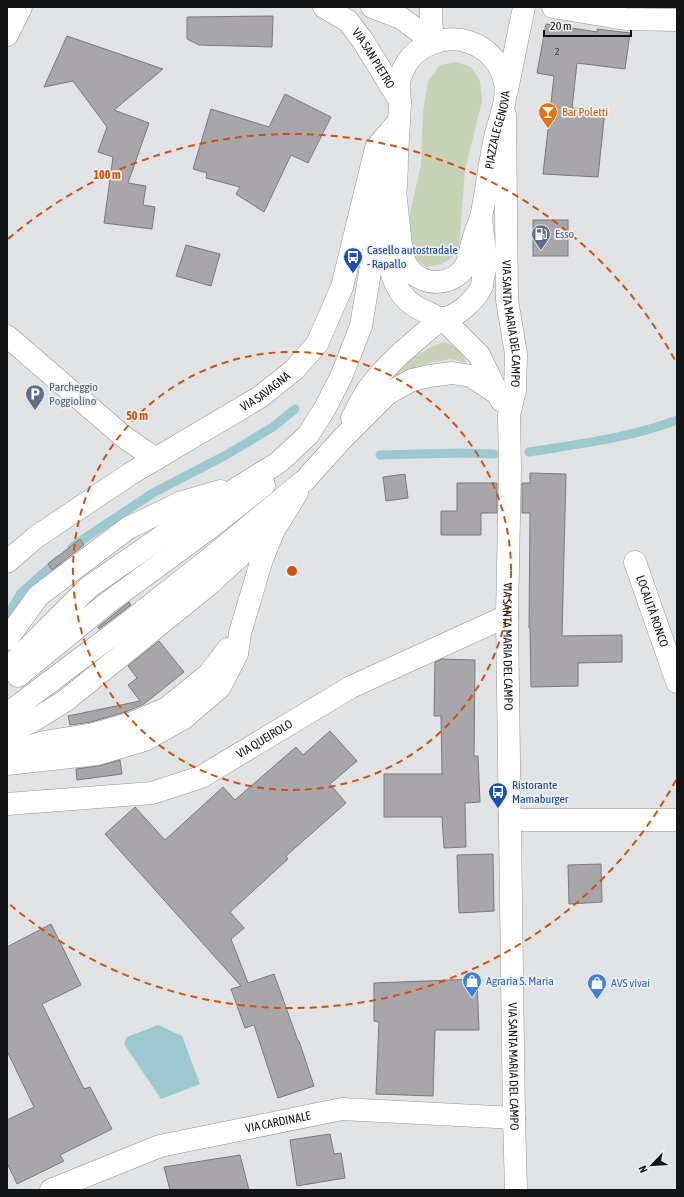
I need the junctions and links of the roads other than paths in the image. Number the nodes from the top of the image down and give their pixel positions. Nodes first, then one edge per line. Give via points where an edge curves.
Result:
1 (21, 7) edge
2 (324, 7) edge
3 (372, 7) edge
4 (431, 7) edge
5 (524, 7) edge
6 (553, 7) edge
7 (677, 20) edge
8 (7, 35) edge
9 (433, 42) junction
10 (400, 101) junction
11 (504, 105) junction
12 (398, 131) junction
13 (395, 191) junction
14 (481, 218) junction
15 (442, 318) junction
16 (7, 336) edge
17 (497, 392) junction
18 (510, 424) junction
19 (342, 438) junction
20 (291, 451) junction
21 (156, 459) junction
22 (304, 480) junction
23 (241, 486) junction
24 (282, 517) junction
25 (7, 562) edge
26 (635, 562) dead end
27 (507, 616) junction
28 (240, 633) junction
29 (7, 639) edge
30 (7, 669) edge
31 (677, 682) edge
32 (7, 685) edge
33 (7, 714) edge
34 (7, 734) edge
35 (7, 754) edge
36 (7, 764) edge
37 (7, 804) edge
38 (510, 820) junction
39 (677, 820) edge
40 (514, 1118) junction
41 (51, 1190) edge
42 (516, 1190) edge

1 - 8 main road
2 - 10 main road, VIA SAN PIETRO via 348,21
3 - 9 main road via 401,18
4 - 9 main road
5 - 11 main road
6 - 7 main road via 625,19
9 - 10 main road, PIAZZALE GENOVA via 415,54 404,68 398,84
9 - 11 main road, PIAZZALE GENOVA via 459,39 477,46 493,57 505,81
10 - 12 main road, PIAZZALE GENOVA
11 - 14 main road, PIAZZALE GENOVA via 495,138
11 - 18 main road, VIA SANTA MARIA DEL CAMPO via 507,300 516,354 515,390
12 - 13 main road, PIAZZALE GENOVA
12 - 20 main road via 386,182 361,326 341,377 324,410 308,434
12 - 21 main road, VIA SAVAGNA via 376,148 342,287 317,344 294,370 260,397
13 - 14 main road, PIAZZALE GENOVA via 402,255 409,270 424,280 444,281 451,279 463,269
13 - 15 main road, PIAZZALE GENOVA via 390,258 392,276 403,297 418,310
14 - 15 main road, PIAZZALE GENOVA via 486,263 482,286 460,313
15 - 17 main road via 479,355
15 - 19 main road via 400,354 368,389
16 - 21 main road via 124,437
17 - 18 main road
17 - 19 main road via 471,376 452,373 412,380 387,394
18 - 27 main road, VIA SANTA MARIA DEL CAMPO
19 - 22 main road
20 - 23 main road via 279,462
20 - 32 main road via 263,487 106,604
21 - 25 main road, VIA SAVAGNA via 36,537
22 - 24 main road
22 - 33 main road via 208,560
23 - 29 main road via 182,502 128,528 38,596
23 - 30 main road via 180,524 89,587
24 - 28 main road via 262,558
24 - 34 main road via 207,586 65,701
26 - 31 main road, LOCALITÀ RONCO
27 - 37 main road, VIA QUEIROLO via 351,687 201,777 152,793
27 - 38 main road, VIA SANTA MARIA DEL CAMPO
28 - 35 main road via 209,674 168,708 132,723 94,734 44,742
28 - 36 main road via 237,654 220,687 184,718 145,740 97,754
38 - 39 main road
38 - 40 main road, VIA SANTA MARIA DEL CAMPO
40 - 41 main road, VIA CARDINALE via 342,1109 160,1146
40 - 42 main road, VIA SANTA MARIA DEL CAMPO

